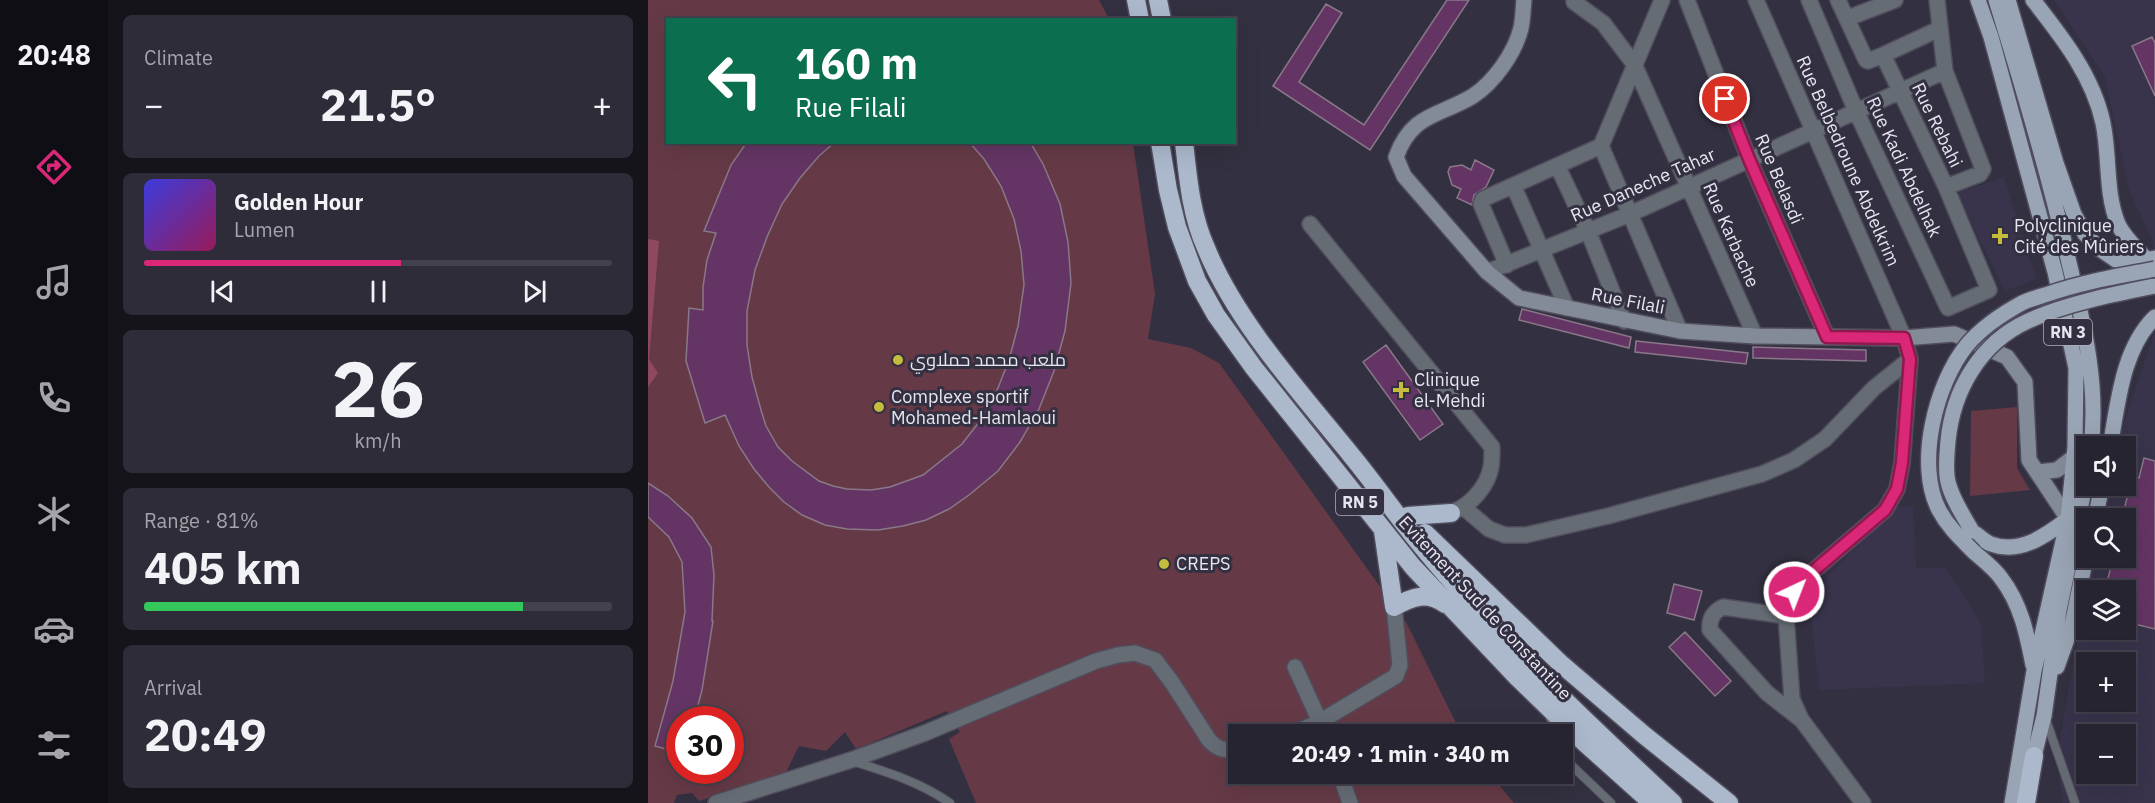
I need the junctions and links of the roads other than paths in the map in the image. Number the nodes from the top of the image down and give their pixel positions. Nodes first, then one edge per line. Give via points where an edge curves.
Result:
1 (1136, 0) edge
2 (1158, 0) edge
3 (1165, 0) edge
4 (1524, 0) edge
5 (1662, 0) edge
6 (1687, 0) edge
7 (1756, 0) edge
8 (1809, 0) edge
9 (1838, 0) edge
10 (1894, 0) edge
11 (1937, 0) edge
12 (1978, 0) edge
13 (1996, 0) edge
14 (2008, 0) edge
15 (2033, 0) edge
16 (1575, 2) dead end
17 (1140, 18) edge
18 (1162, 18) edge
19 (1167, 18) edge
20 (1848, 18) junction
21 (1939, 29) junction
22 (1883, 55) junction
23 (1634, 64) junction
24 (1945, 71) junction
25 (1899, 91) junction
26 (1856, 111) junction
27 (1813, 132) junction
28 (1160, 144) edge
29 (1184, 144) edge
30 (1601, 146) junction
31 (1749, 159) junction
32 (1558, 167) junction
33 (1514, 187) junction
34 (1688, 187) junction
35 (1946, 187) junction
36 (1630, 214) junction
37 (1311, 224) dead end
38 (1588, 231) junction
39 (1543, 250) junction
40 (2152, 262) edge
41 (1507, 265) junction
42 (1487, 272) junction
43 (2155, 286) edge
44 (1989, 290) joint
45 (1567, 308) junction
46 (2155, 317) edge
47 (1624, 321) junction
48 (1680, 331) junction
49 (1755, 336) junction
50 (1827, 337) junction
51 (1904, 338) junction
52 (1910, 359) junction
53 (2091, 436) edge
54 (2111, 436) edge
55 (2074, 457) junction
56 (2038, 472) junction
57 (1374, 482) junction
58 (2083, 496) edge
59 (1457, 510) junction
60 (1408, 516) junction
61 (2068, 519) junction
62 (1383, 530) junction
63 (1433, 541) junction
64 (2084, 568) edge
65 (1394, 607) junction
66 (1786, 616) junction
67 (1463, 618) junction
68 (1295, 667) dead end
69 (2034, 671) junction
70 (2047, 698) junction
71 (1544, 702) junction
72 (2044, 716) junction
73 (1801, 719) junction
74 (1321, 724) edge
75 (1329, 724) edge
76 (1553, 724) edge
77 (1228, 751) edge
78 (2034, 756) junction
79 (851, 760) junction
80 (1573, 767) edge
81 (1343, 784) edge
82 (716, 803) edge
83 (950, 803) edge
84 (1350, 803) edge
85 (1611, 803) edge
86 (1652, 803) edge
87 (1673, 803) edge
88 (1729, 803) edge
89 (1863, 803) edge
90 (2012, 803) edge
91 (2026, 803) edge
92 (2039, 803) edge
93 (2075, 803) edge

1 - 17 highway
2 - 18 highway
3 - 19 street
4 - 42 street, Rue Filali via 1520,29 1492,79 1473,95 1416,123 1396,157 1404,176
5 - 23 street
6 - 31 street, Rue Belasdi
7 - 27 street, Rue Belbedroune Abdelkrim
8 - 26 street, Rue Kadi Abdelhak
9 - 20 street
10 - 20 street
11 - 21 street
12 - 55 main road, RN 3 via 2055,272 2076,368
13 - 53 main road, RN 3 via 2050,183 2087,337 2093,387
14 - 40 main road via 2074,214 2085,234 2116,260
15 - 40 main road via 2065,41 2092,89 2103,124 2109,187 2118,225
16 - 23 street, Rue Karbache via 1603,23
20 - 22 street via 1866,60
21 - 22 street
21 - 24 street
22 - 25 street, Rue Rebahi
23 - 30 street
23 - 34 street, Rue Karbache
24 - 25 street, Rue Daneche Tahar
24 - 35 street via 1983,169 1980,174
25 - 26 street, Rue Daneche Tahar
25 - 35 street, Rue Rebahi
26 - 27 street, Rue Daneche Tahar
26 - 44 street, Rue Kadi Abdelhak via 1948,308
27 - 31 street, Rue Daneche Tahar
27 - 51 street, Rue Belbedroune Abdelkrim
28 - 62 highway, Evitement Sud de Constantine / RN 5 via 1177,227 1197,281 1216,315
29 - 57 highway, Evitement Sud de Constantine / RN 5 via 1192,206 1205,248 1225,287 1261,340
30 - 32 street
30 - 36 street
31 - 34 street, Rue Daneche Tahar
31 - 50 street, Rue Belasdi
32 - 33 street
32 - 38 street
33 - 39 street
33 - 41 street via 1484,199 1481,204
34 - 36 street, Rue Daneche Tahar
34 - 49 street, Rue Karbache
35 - 44 street, Rue Rebahi
36 - 38 street, Rue Daneche Tahar
36 - 48 street
37 - 59 street via 1492,447 1491,468 1483,488
38 - 39 street, Rue Daneche Tahar
38 - 47 street
39 - 41 street, Rue Daneche Tahar
39 - 45 street
40 - 69 main road, bridge via 2024,302 1991,322 1968,345 1950,373 1932,422 1929,462 1938,508 1954,533 2000,576 2013,594 2023,618
41 - 42 street, Rue Daneche Tahar
42 - 45 street, Rue Filali via 1519,298
43 - 61 main road, bridge via 2027,321 2002,337 1976,363 1959,393 1950,421 1947,481 1972,531 1990,544 2007,547 2029,544
45 - 47 street, Rue Filali
46 - 54 main road via 2135,342
47 - 48 street, Rue Filali
48 - 49 street, Rue Filali
49 - 50 street, Rue Filali
50 - 51 street, Rue Filali
51 - 52 street, Rue Belbedroune Abdelkrim
51 - 56 street, Rue Filali via 1954,334 2007,357 2025,382 2029,460
52 - 59 street via 1874,388 1825,439 1794,460 1762,474 1526,535 1505,535
52 - 66 street via 1897,489 1885,510 1794,592
55 - 56 street via 2057,470
55 - 61 main road, RN 3
56 - 61 street, Rue Filali
57 - 60 highway
57 - 87 highway, Evitement Sud de Constantine / RN 5 via 1420,544 1506,640 1576,713
58 - 70 main road via 2059,610
59 - 60 highway
59 - 63 highway via 1433,526
60 - 63 highway
61 - 69 main road, RN 3
62 - 65 highway
62 - 67 highway, Evitement Sud de Constantine / RN 5
63 - 88 highway via 1560,663
64 - 70 main road via 2072,625
65 - 67 highway via 1429,596
65 - 75 street via 1400,666 1396,676
66 - 73 street via 1792,699
66 - 73 street via 1723,607 1709,623 1710,630 1767,693
67 - 71 highway, Evitement Sud de Constantine / RN 5
68 - 74 street
69 - 90 main road, RN 3
70 - 72 main road
71 - 76 lane
71 - 86 highway, Evitement Sud de Constantine / RN 5
72 - 78 main road
72 - 93 lane
73 - 89 street
77 - 79 street via 1215,747 1200,729 1155,660 1135,654 1096,661
78 - 91 highway
78 - 92 highway
79 - 82 street
79 - 83 lane via 921,786
80 - 85 lane
81 - 84 street

